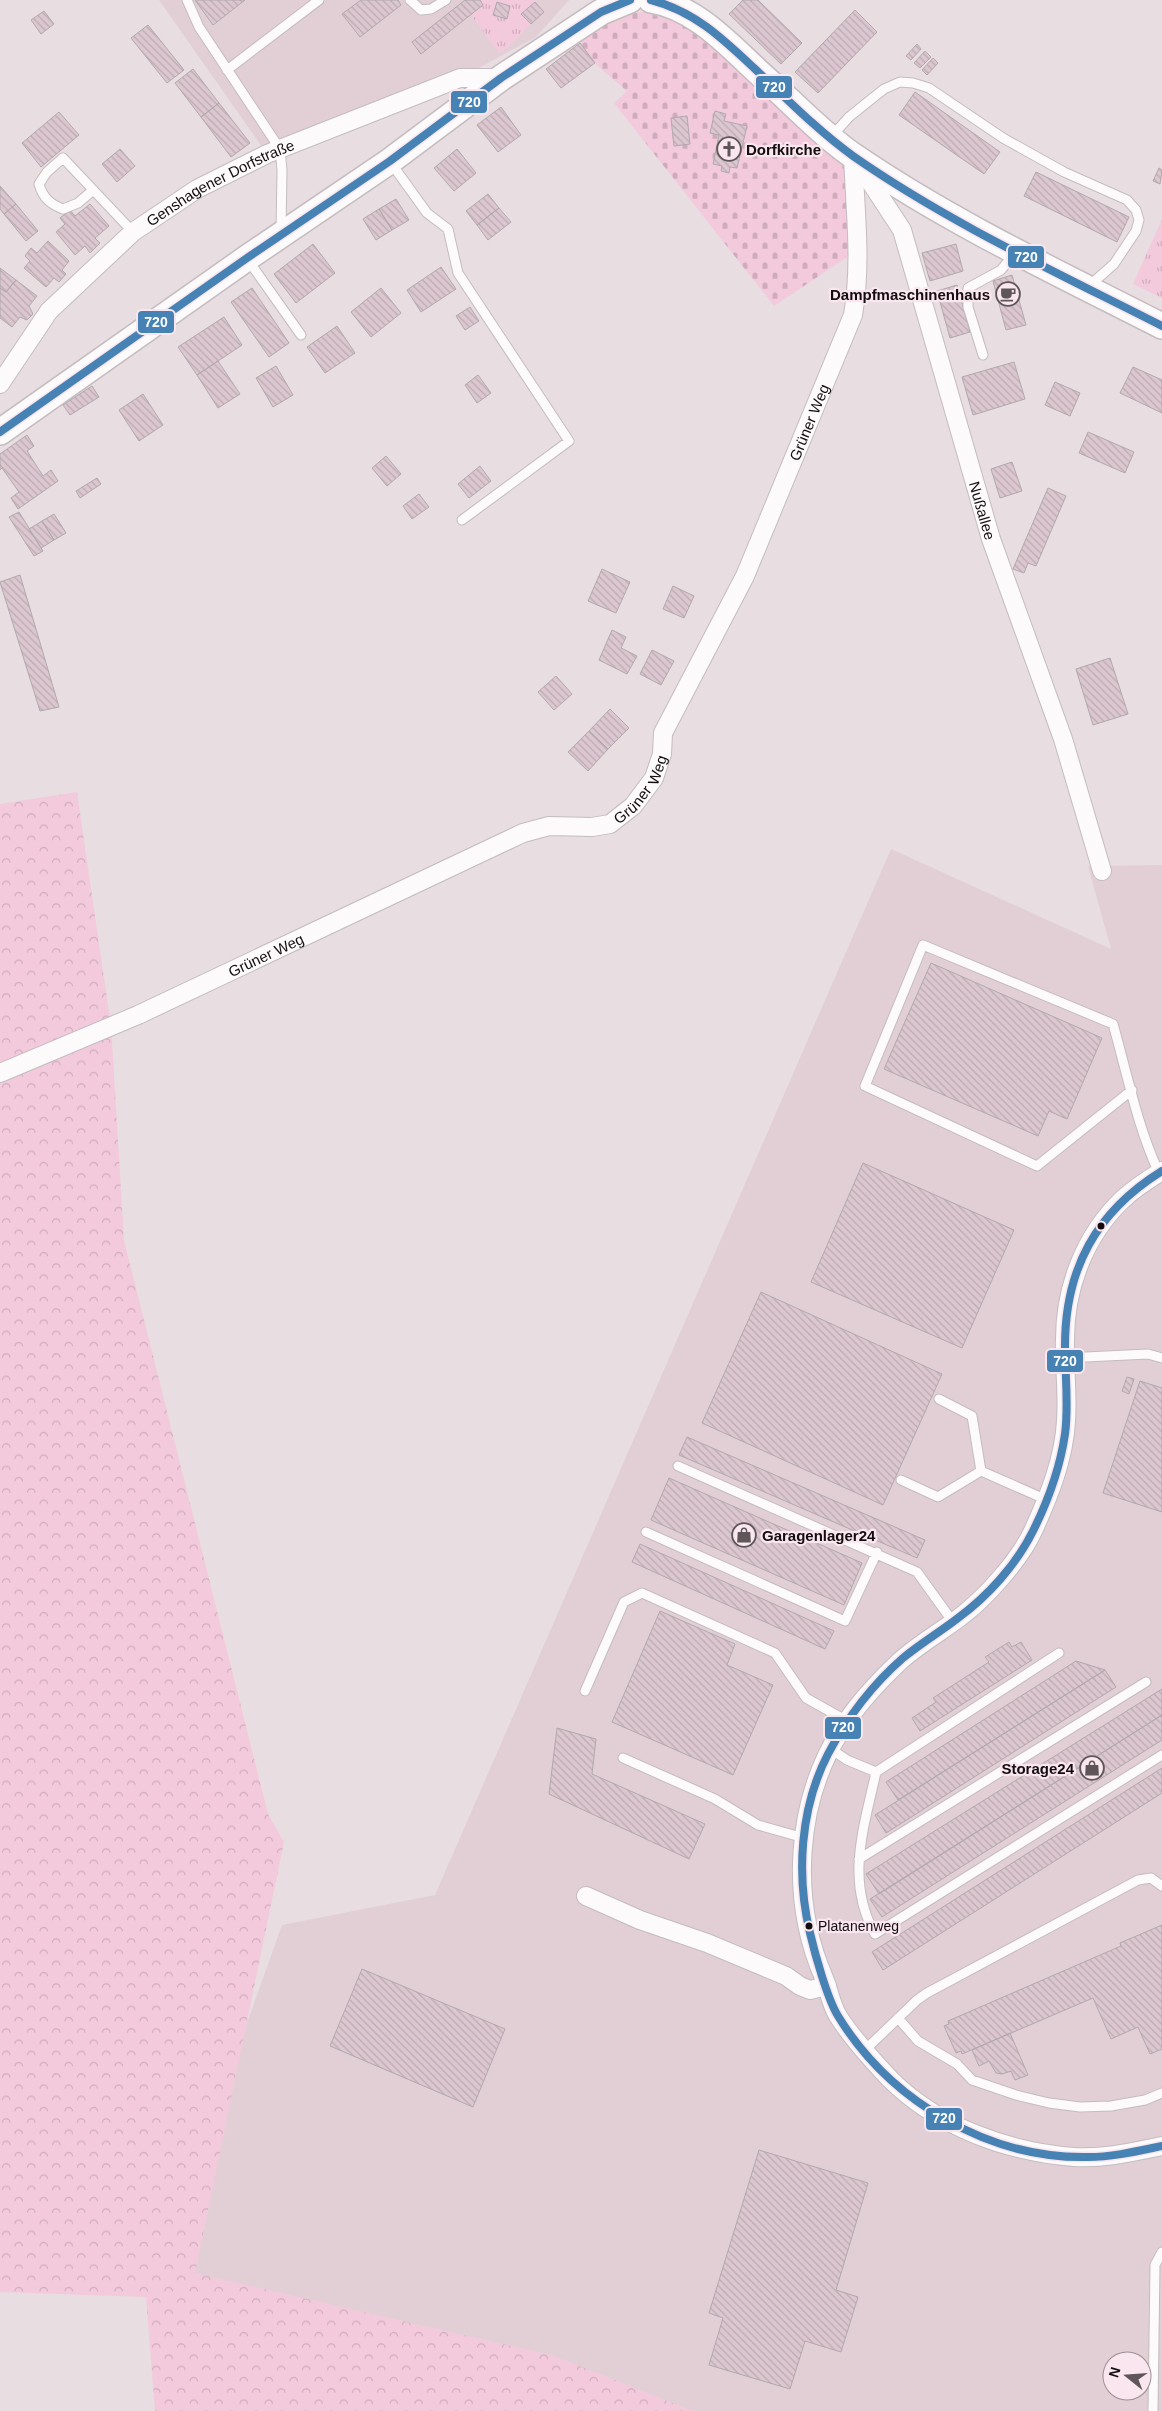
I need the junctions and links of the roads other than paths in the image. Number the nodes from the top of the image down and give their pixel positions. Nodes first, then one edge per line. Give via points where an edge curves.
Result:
1 (187, 0) edge
2 (319, 0) edge
3 (410, 0) edge
4 (446, 0) edge
5 (625, 0) edge
6 (651, 0) edge
7 (227, 70) junction
8 (501, 78) junction
9 (831, 136) junction
10 (280, 149) junction
11 (853, 156) junction
12 (390, 161) junction
13 (92, 191) junction
14 (133, 232) junction
15 (281, 235) junction
16 (1017, 251) junction
17 (247, 258) junction
18 (1087, 287) junction
19 (1162, 326) edge
20 (301, 334) dead end
21 (983, 355) dead end
22 (0, 384) edge
23 (2, 425) edge
24 (462, 520) dead end
25 (1102, 872) dead end
26 (0, 1073) edge
27 (1132, 1090) junction
28 (1160, 1172) edge
29 (1065, 1358) junction
30 (1162, 1358) edge
31 (939, 1399) dead end
32 (678, 1466) dead end
33 (981, 1471) junction
34 (901, 1480) dead end
35 (1047, 1500) junction
36 (646, 1532) dead end
37 (877, 1552) junction
38 (953, 1622) junction
39 (1059, 1653) dead end
40 (1146, 1682) dead end
41 (585, 1691) dead end
42 (848, 1721) junction
43 (831, 1749) junction
44 (1162, 1754) edge
45 (623, 1758) dead end
46 (876, 1772) junction
47 (804, 1838) junction
48 (859, 1859) junction
49 (1162, 1886) edge
50 (586, 1896) dead end
51 (827, 1986) junction
52 (898, 2018) junction
53 (865, 2050) junction
54 (1162, 2093) edge
55 (1162, 2146) edge
56 (1162, 2252) edge
57 (1153, 2411) edge

1 - 7 lane via 199,27
2 - 7 lane
3 - 4 lane via 421,10 431,9
5 - 8 street via 573,29
6 - 9 street via 664,2 704,23
7 - 10 lane
8 - 10 street, Genshagener Dorfstraße via 460,78
8 - 12 street
9 - 11 street
9 - 18 lane via 884,89 900,82 913,83 929,88 1003,138 1064,172 1127,200 1140,220 1136,231 1114,264
10 - 14 street, Genshagener Dorfstraße via 197,189
10 - 15 lane
11 - 16 street
11 - 25 street, Nußallee via 902,230 991,539 1063,739
11 - 26 street, Grüner Weg via 859,254 853,315 744,576 663,733 662,754 654,778 633,806 610,824 548,826 523,833 138,1015
12 - 15 street
12 - 24 lane via 427,213 448,229 458,274 569,441
13 - 13 lane via 63,158 39,184 42,194 52,205 63,209 78,203
13 - 14 lane
14 - 22 street, Genshagener Dorfstraße via 49,311
15 - 17 street
16 - 18 street
16 - 21 lane via 1001,270 968,288 968,307
17 - 20 lane
17 - 23 street
18 - 19 street
27 - 27 lane via 1113,1024 923,945 865,1086 1037,1166
27 - 28 lane via 1148,1150
28 - 29 street via 1123,1199 1092,1237 1070,1289
29 - 30 lane via 1148,1354
29 - 35 street via 1066,1423
31 - 33 lane via 972,1416
32 - 37 lane
33 - 34 lane via 938,1497
33 - 35 lane
35 - 38 street via 1031,1536 1014,1560 987,1592
36 - 37 lane via 846,1621
37 - 38 lane via 917,1572
38 - 42 street via 901,1660
39 - 46 lane
40 - 48 lane
41 - 42 lane via 624,1602 642,1593 775,1653 806,1698
42 - 43 street
43 - 46 lane via 847,1760
43 - 47 street via 815,1784
44 - 48 lane via 875,1934 865,1915 857,1874
45 - 47 lane via 715,1799 758,1825
46 - 48 lane
47 - 51 street via 802,1881 806,1925
49 - 52 lane via 1151,1878 1138,1880 927,1993
50 - 51 street via 786,1976 810,1990
51 - 53 street via 836,2014
52 - 53 lane
52 - 54 lane via 918,2041 957,2064 972,2080 1016,2095 1080,2107 1111,2106 1145,2100
53 - 55 street via 907,2096 981,2137 1076,2157 1122,2155
56 - 57 lane via 1155,2265

